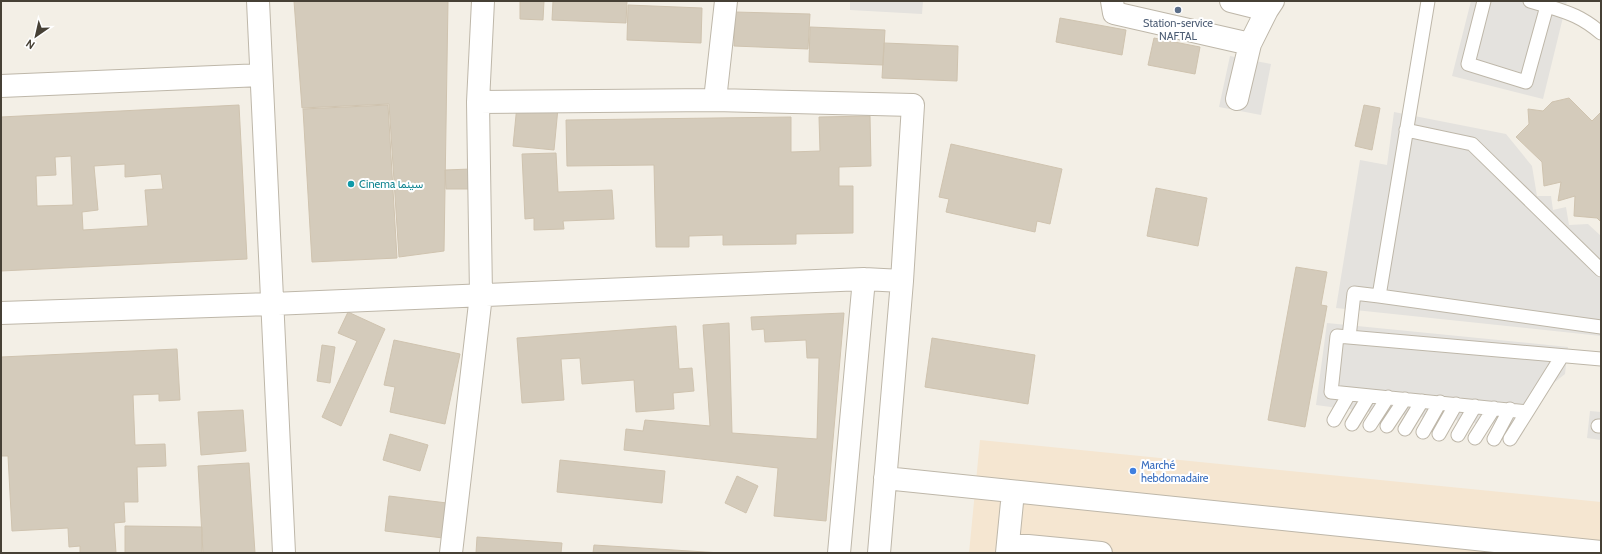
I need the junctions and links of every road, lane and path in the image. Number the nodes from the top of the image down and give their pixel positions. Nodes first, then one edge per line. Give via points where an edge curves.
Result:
1 (258, 1) edge
2 (483, 1) edge
3 (726, 1) edge
4 (1112, 1) edge
5 (1231, 1) edge
6 (1428, 1) edge
7 (1484, 1) edge
8 (1530, 1) edge
9 (1547, 4) edge
10 (1270, 6) edge
11 (1601, 33) edge
12 (1250, 44) junction
13 (262, 75) junction
14 (1, 86) edge
15 (1237, 99) dead end
16 (715, 100) junction
17 (478, 102) junction
18 (1406, 130) junction
19 (1601, 270) edge
20 (864, 279) junction
21 (902, 281) junction
22 (481, 295) junction
23 (1379, 296) junction
24 (272, 304) junction
25 (1, 313) edge
26 (1601, 327) edge
27 (1349, 337) junction
28 (1562, 356) junction
29 (1601, 359) edge
30 (1350, 394) junction
31 (1369, 396) junction
32 (1388, 397) junction
33 (1405, 399) junction
34 (1422, 401) junction
35 (1440, 402) junction
36 (1456, 404) junction
37 (1475, 406) junction
38 (1494, 408) junction
39 (1510, 410) junction
40 (1527, 412) junction
41 (1334, 420) dead end
42 (1352, 424) dead end
43 (1370, 425) dead end
44 (1387, 426) dead end
45 (1405, 429) dead end
46 (1423, 432) dead end
47 (1439, 434) dead end
48 (1458, 435) dead end
49 (1475, 438) dead end
50 (1494, 439) dead end
51 (1510, 439) dead end
52 (885, 478) junction
53 (1014, 492) junction
54 (1008, 548) edge
55 (1601, 552) edge
56 (284, 553) edge
57 (451, 553) edge
58 (839, 553) edge
59 (879, 553) edge
60 (1101, 553) edge

1 - 13 street
2 - 17 street
3 - 16 street
4 - 12 street via 1114,13
5 - 10 street
6 - 18 lane
7 - 9 lane via 1468,64 1526,82
8 - 9 lane
9 - 11 lane via 1574,14
10 - 12 street
12 - 15 street
13 - 14 street
13 - 24 street
16 - 17 street
16 - 21 street via 913,104
17 - 22 street
18 - 19 lane via 1472,144
18 - 23 lane
20 - 21 street
20 - 22 street
20 - 58 street
21 - 52 street
22 - 24 street
22 - 57 street
23 - 26 lane
23 - 27 lane via 1354,293
24 - 25 street
24 - 56 street
27 - 28 lane
27 - 30 lane via 1337,336 1331,392
28 - 29 lane
28 - 40 lane
30 - 31 lane
30 - 41 lane
31 - 32 lane
31 - 42 lane
32 - 33 lane
32 - 43 lane
33 - 34 lane
33 - 44 lane
34 - 35 lane
34 - 45 lane
35 - 36 lane
35 - 46 lane
36 - 37 lane
36 - 47 lane
37 - 38 lane
37 - 48 lane
38 - 39 lane
38 - 49 lane
39 - 40 lane
39 - 50 lane
40 - 51 lane
52 - 53 street
52 - 59 street
53 - 54 street
53 - 55 street
54 - 60 street

